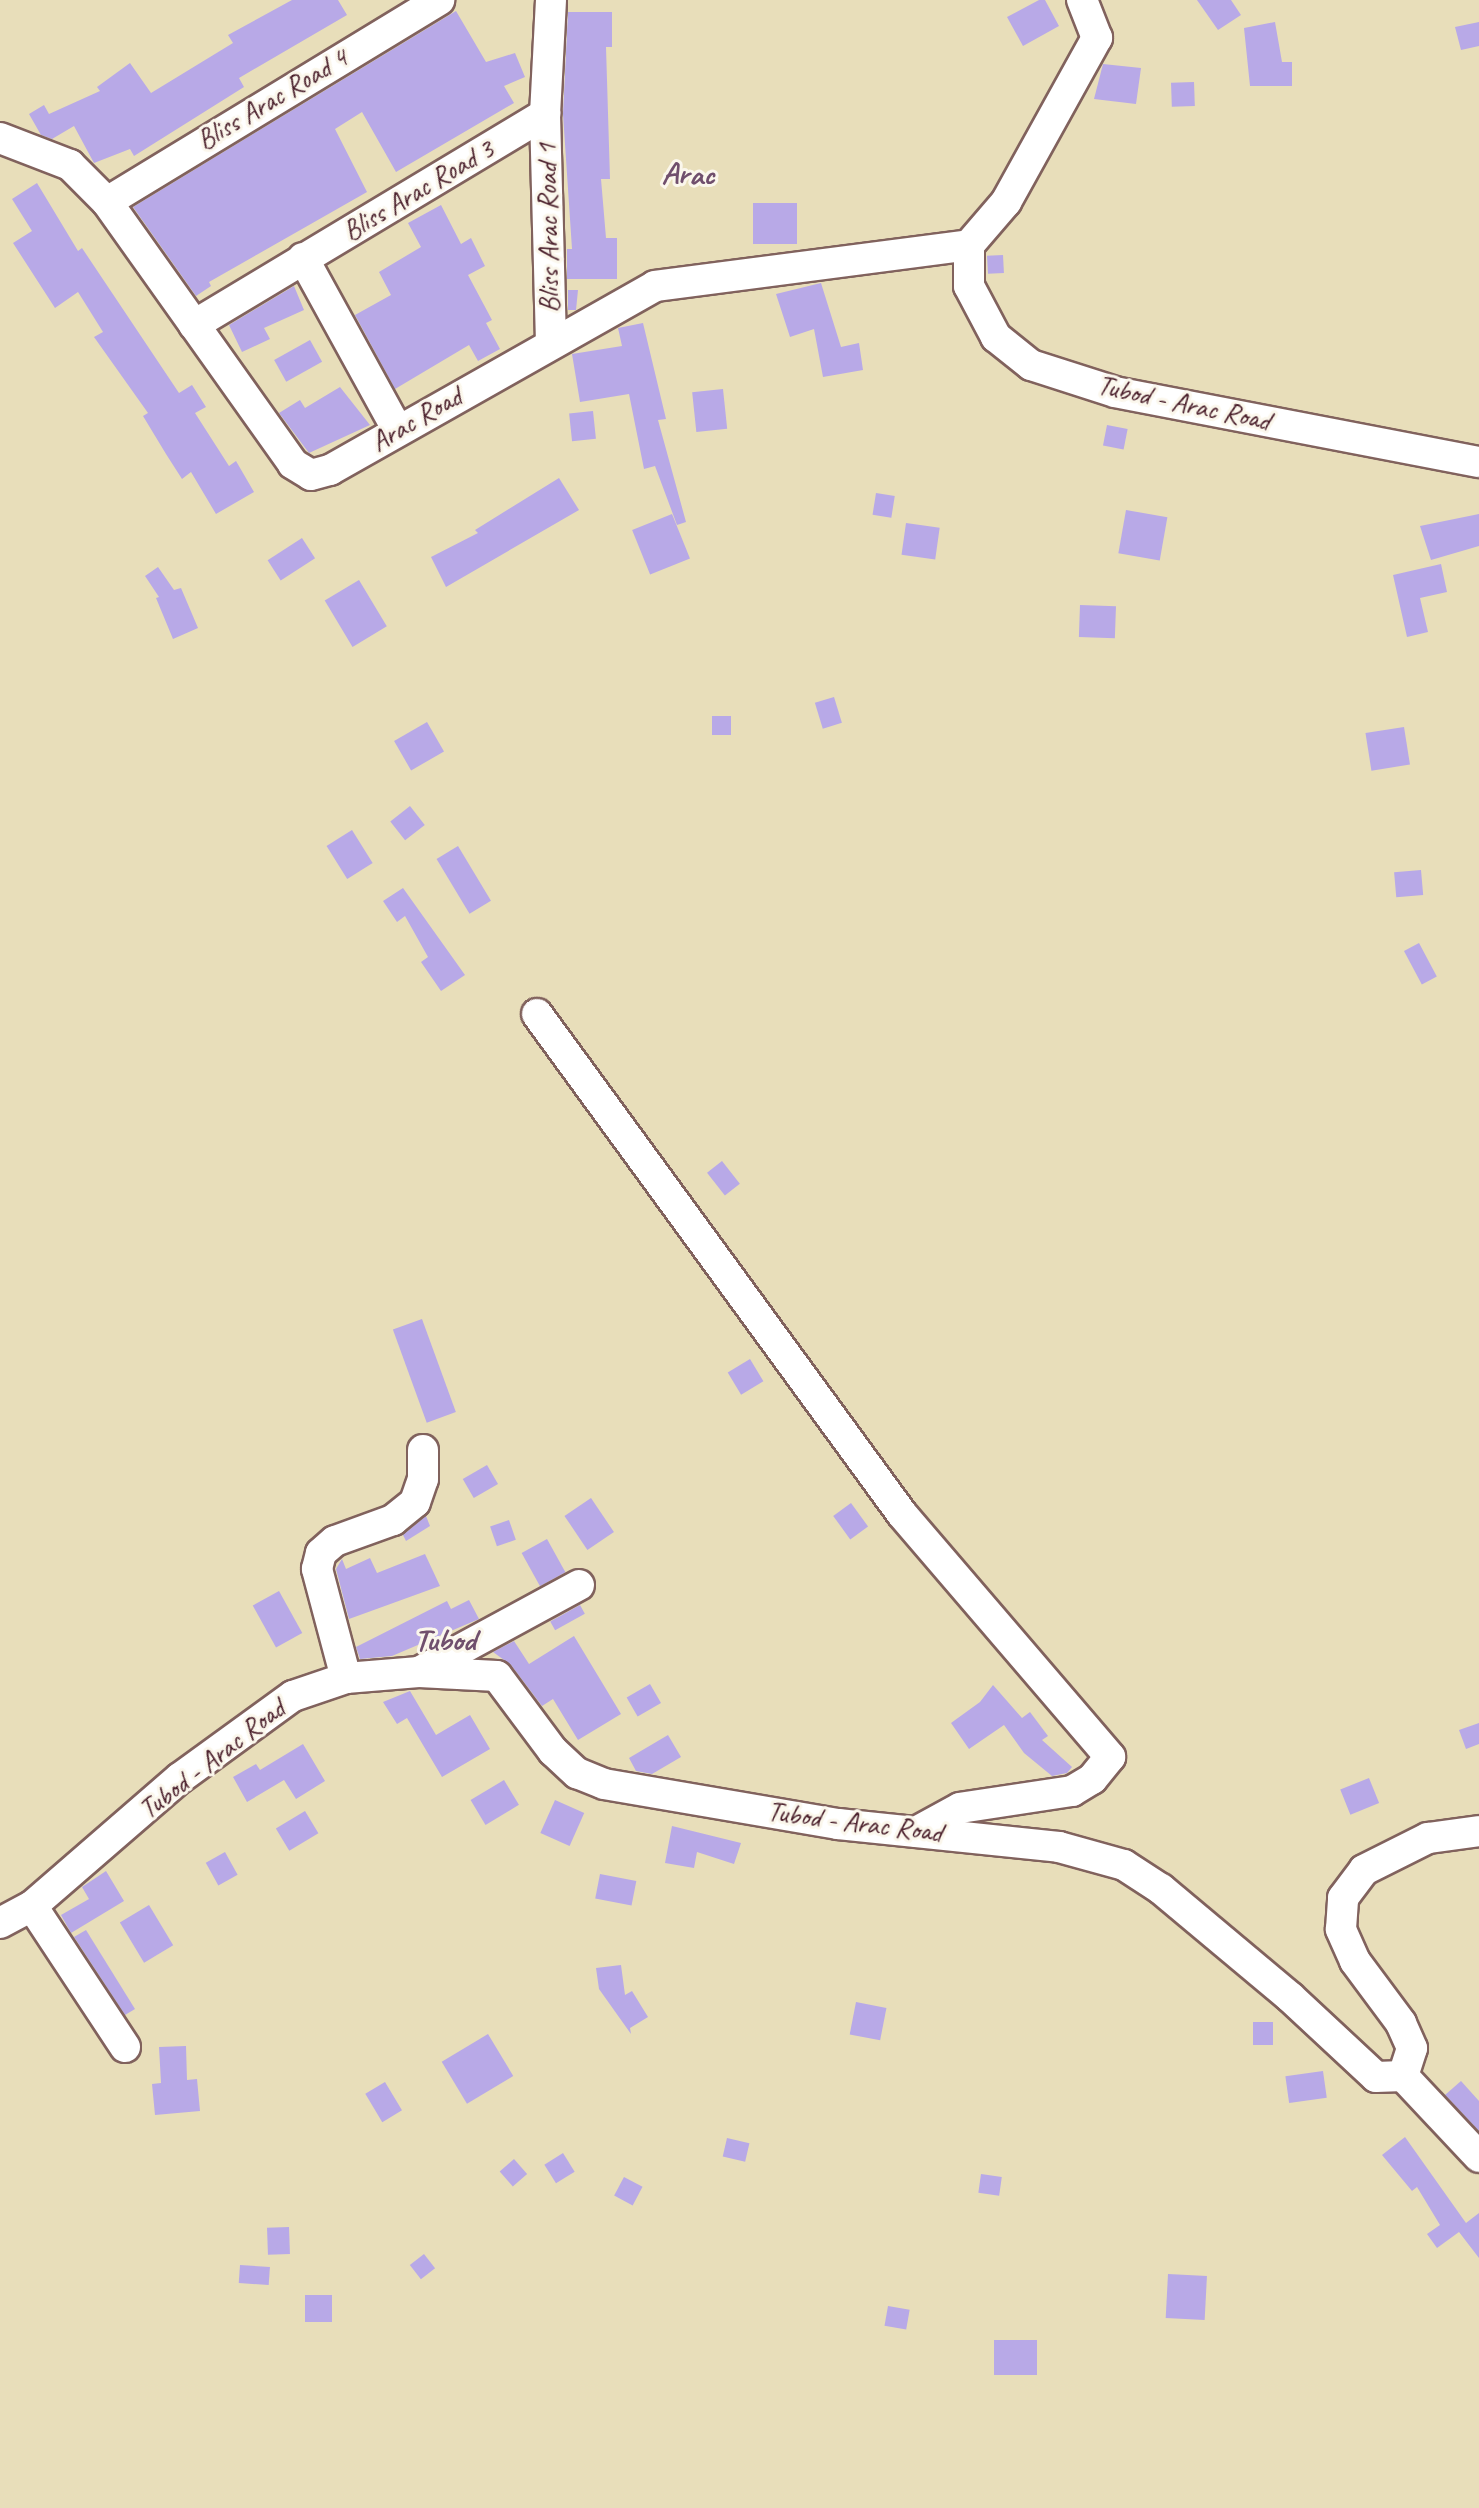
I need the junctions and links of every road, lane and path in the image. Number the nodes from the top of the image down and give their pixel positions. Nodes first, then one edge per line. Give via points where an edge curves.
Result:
1 (439, 0) edge
2 (551, 0) edge
3 (1082, 0) edge
4 (545, 114) junction
5 (0, 138) edge
6 (107, 202) junction
7 (969, 245) junction
8 (303, 258) junction
9 (194, 325) junction
10 (551, 341) junction
11 (397, 429) junction
12 (1479, 462) edge
13 (537, 1014) dead end
14 (423, 1450) dead end
15 (579, 1585) dead end
16 (419, 1672) junction
17 (346, 1678) junction
18 (1479, 1831) edge
19 (916, 1832) junction
20 (32, 1906) junction
21 (0, 1923) edge
22 (125, 2047) dead end
23 (1403, 2076) junction
24 (1479, 2157) edge

1 - 6 street, Bliss Arac Road 4
2 - 4 street
3 - 7 street via 1097,38 1006,202
4 - 8 street, Bliss Arac Road 3
4 - 10 street, Bliss Arac Road 1
5 - 6 street, Arac Road via 70,165
6 - 9 street, Arac Road
7 - 10 street, Arac Road via 655,286
7 - 12 street, Tubod - Arac Road via 969,286 996,337 1031,365 1115,392
8 - 9 street, Bliss Arac Road 3
8 - 11 street
9 - 11 street, Arac Road via 293,464 311,475 330,470
10 - 11 street, Arac Road
13 - 19 street via 902,1514 1110,1757 1092,1779 1072,1791 960,1808
14 - 17 street via 423,1479 415,1502 393,1520 335,1541 321,1553 317,1569
15 - 16 street
16 - 17 street, Tubod - Arac Road
16 - 19 street, Tubod - Arac Road via 497,1676 553,1751 577,1773 604,1784
17 - 20 street, Tubod - Arac Road via 293,1696 245,1728
18 - 23 street via 1428,1838 1364,1870 1343,1898 1341,1929 1355,1961 1401,2023 1412,2048
19 - 23 street, Tubod - Arac Road via 1059,1847 1124,1865 1161,1889 1290,1997 1376,2077
20 - 21 street, Tubod - Arac Road
20 - 22 street
23 - 24 street

